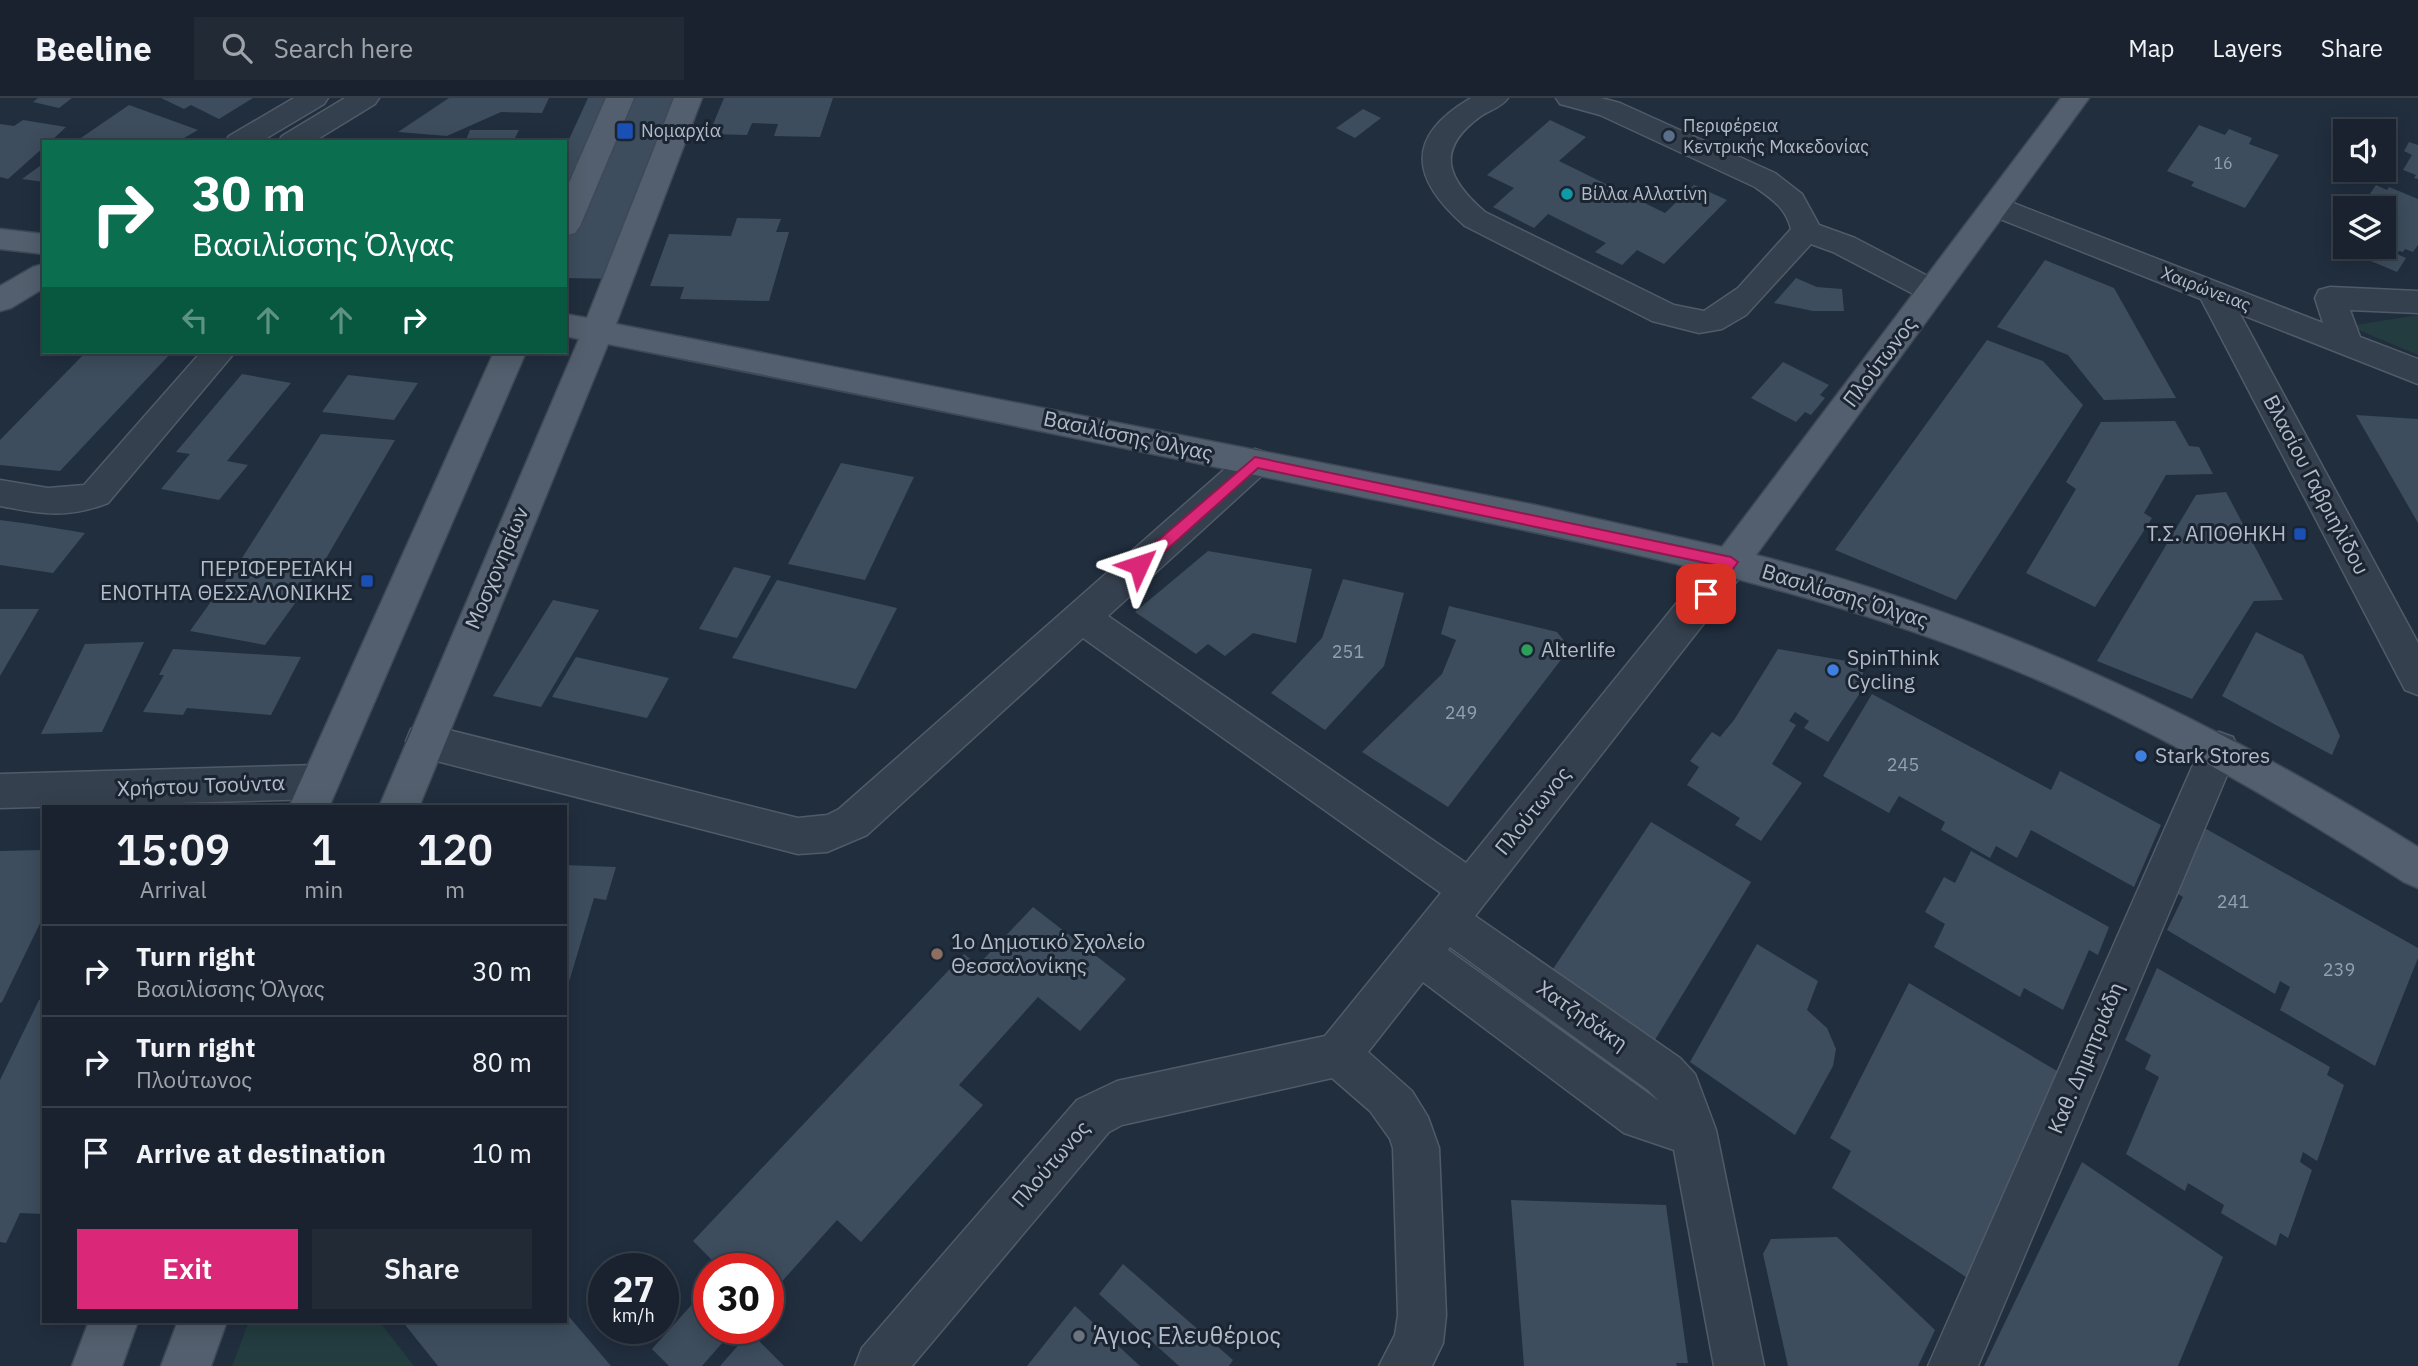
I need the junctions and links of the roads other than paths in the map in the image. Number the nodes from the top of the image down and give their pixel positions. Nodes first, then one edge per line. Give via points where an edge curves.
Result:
1 (314, 98) edge
2 (365, 98) edge
3 (620, 98) edge
4 (688, 98) edge
5 (1494, 98) edge
6 (1570, 98) edge
7 (2075, 98) edge
8 (242, 140) edge
9 (295, 140) edge
10 (1995, 206) junction
11 (567, 221) edge
12 (1806, 231) junction
13 (0, 239) edge
14 (42, 244) edge
15 (42, 275) edge
16 (1932, 290) junction
17 (2213, 292) junction
18 (2415, 296) edge
19 (0, 300) edge
20 (582, 328) edge
21 (2347, 344) junction
22 (217, 354) edge
23 (509, 354) edge
24 (2418, 372) edge
25 (1255, 462) junction
26 (0, 493) edge
27 (1731, 562) junction
28 (1081, 617) junction
29 (2418, 679) edge
30 (425, 741) junction
31 (2219, 749) junction
32 (0, 791) edge
33 (314, 794) edge
34 (401, 805) edge
35 (2418, 869) edge
36 (1458, 905) junction
37 (1419, 954) junction
38 (1338, 1055) junction
39 (1693, 1130) junction
40 (113, 1323) edge
41 (202, 1323) edge
42 (97, 1366) edge
43 (187, 1366) edge
44 (880, 1366) edge
45 (1404, 1366) edge
46 (1739, 1366) edge
47 (1953, 1366) edge

1 - 8 street
2 - 9 street
3 - 11 main road
4 - 20 main road, Μοσχονησίων
5 - 12 street via 1479,103 1437,143 1434,164 1451,201 1475,219 1663,313 1710,322 1732,312
6 - 12 street via 1610,109 1765,180 1788,195 1803,214
7 - 10 main road, Πλούτωνος
10 - 16 main road, Πλούτωνος
10 - 17 street, Χαιρώνειας
12 - 16 street
13 - 14 main road
15 - 19 main road
16 - 27 main road, Πλούτωνος
17 - 21 street, Χαιρώνειας
17 - 29 street, Βλασίου Γαβριηλίδου
18 - 21 street via 2330,298
20 - 25 main road, Βασιλίσσης Όλγας
20 - 30 main road, Μοσχονησίων
21 - 24 street, Χαιρώνειας
22 - 26 street via 96,494 77,503 57,503
23 - 33 main road
25 - 27 main road, Βασιλίσσης Όλγας
25 - 28 street
27 - 31 main road, Βασιλίσσης Όλγας via 1935,623 2095,690
27 - 36 street, Πλούτωνος
28 - 30 street via 853,821 817,837 798,836
28 - 36 street, Χατζηδάκη
30 - 34 main road, Μοσχονησίων
31 - 35 main road, Βασιλίσσης Όλγας
31 - 47 street, Καθ. Δημητριάδη
32 - 33 street, Χρήστου Τσούντα
36 - 37 street, Πλούτωνος
36 - 39 street, Χατζηδάκη via 1672,1081
37 - 38 street, Πλούτωνος
37 - 39 street via 1640,1117
38 - 44 street, Πλούτωνος via 1117,1104 1093,1116
38 - 45 street via 1393,1102 1413,1131 1422,1315 1418,1343
39 - 46 street, Χατζηδάκη
40 - 42 main road
41 - 43 main road

